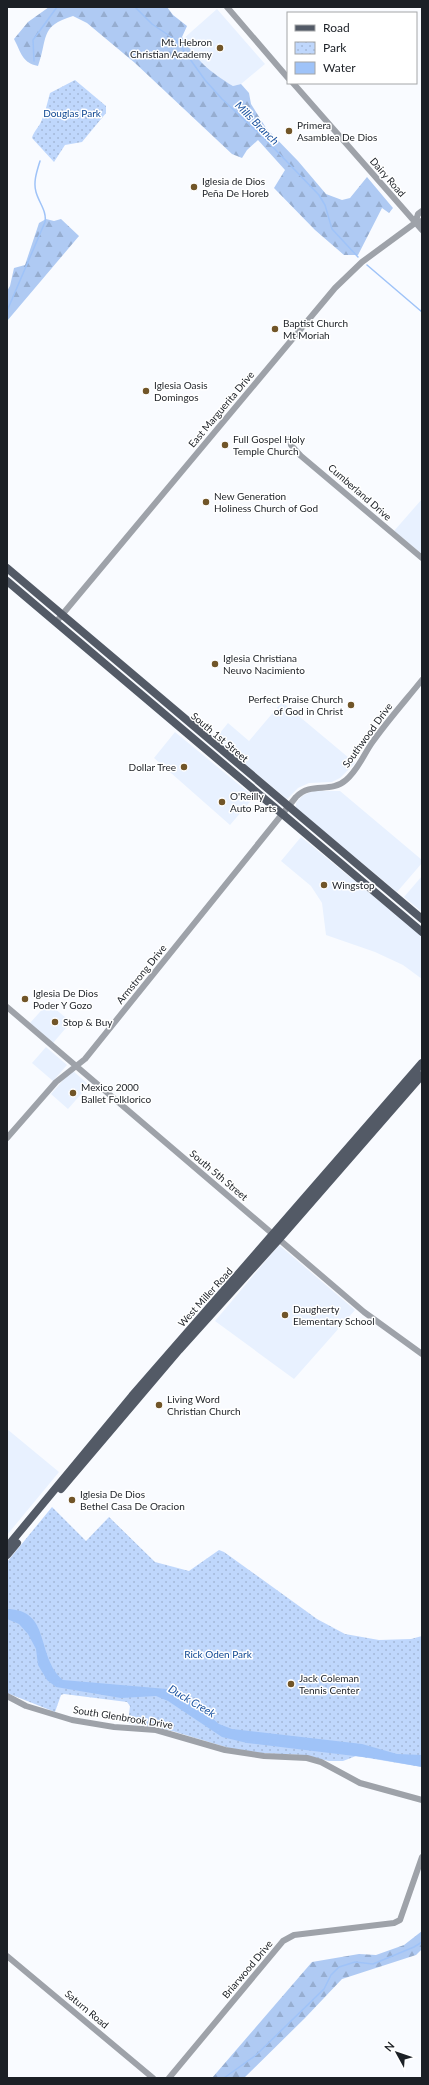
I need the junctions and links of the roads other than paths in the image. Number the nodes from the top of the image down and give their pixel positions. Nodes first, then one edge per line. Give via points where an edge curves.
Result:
1 (227, 7) edge
2 (287, 77) edge
3 (294, 84) edge
4 (422, 211) edge
5 (422, 221) edge
6 (415, 223) junction
7 (422, 230) edge
8 (290, 438) dead end
9 (422, 558) edge
10 (7, 568) edge
11 (7, 581) edge
12 (62, 614) junction
13 (56, 622) junction
14 (422, 680) edge
15 (288, 807) junction
16 (282, 814) junction
17 (342, 852) junction
18 (336, 860) junction
19 (422, 919) edge
20 (422, 932) edge
21 (7, 1006) edge
22 (422, 1063) edge
23 (76, 1066) junction
24 (422, 1075) edge
25 (7, 1138) edge
26 (277, 1236) junction
27 (422, 1354) edge
28 (7, 1547) edge
29 (7, 1555) edge
30 (7, 1696) edge
31 (422, 1800) edge
32 (422, 1858) edge
33 (7, 1956) edge
34 (153, 2078) edge
35 (169, 2078) edge

1 - 2 street
3 - 6 street, Dairy Road
4 - 6 street
5 - 6 street
6 - 7 street, Dairy Road
6 - 12 street, East Marguerita Drive via 362,262 335,288
8 - 9 street, Cumberland Drive via 291,445 301,456
10 - 12 main road, South 1st Street
11 - 13 main road, South 1st Street
12 - 13 street, East Marguerita Drive
12 - 15 main road, South 1st Street
13 - 16 main road, South 1st Street
14 - 15 street, Southwood Drive via 373,741 346,780 335,786 307,789
15 - 16 street, Southwood Drive
15 - 17 main road, South 1st Street
16 - 18 main road, South 1st Street
16 - 23 street, Armstrong Drive via 85,1059
17 - 18 main road
17 - 19 main road, South 1st Street
18 - 20 main road, South 1st Street
21 - 23 street, South 5th Street
22 - 26 main road, West Miller Road
23 - 25 street, Armstrong Drive via 56,1082
23 - 26 street, South 5th Street
24 - 26 main road, West Miller Road
26 - 27 street, South 5th Street via 364,1312
26 - 28 main road, West Miller Road via 121,1408
26 - 29 main road, West Miller Road
30 - 31 street, South Glenbrook Drive via 26,1706 72,1720 156,1730 225,1750 264,1756 307,1758 321,1762 360,1783
32 - 35 street, Briarwood Drive via 400,1920 394,1923 294,1935 283,1942
33 - 34 street, Saturn Road

